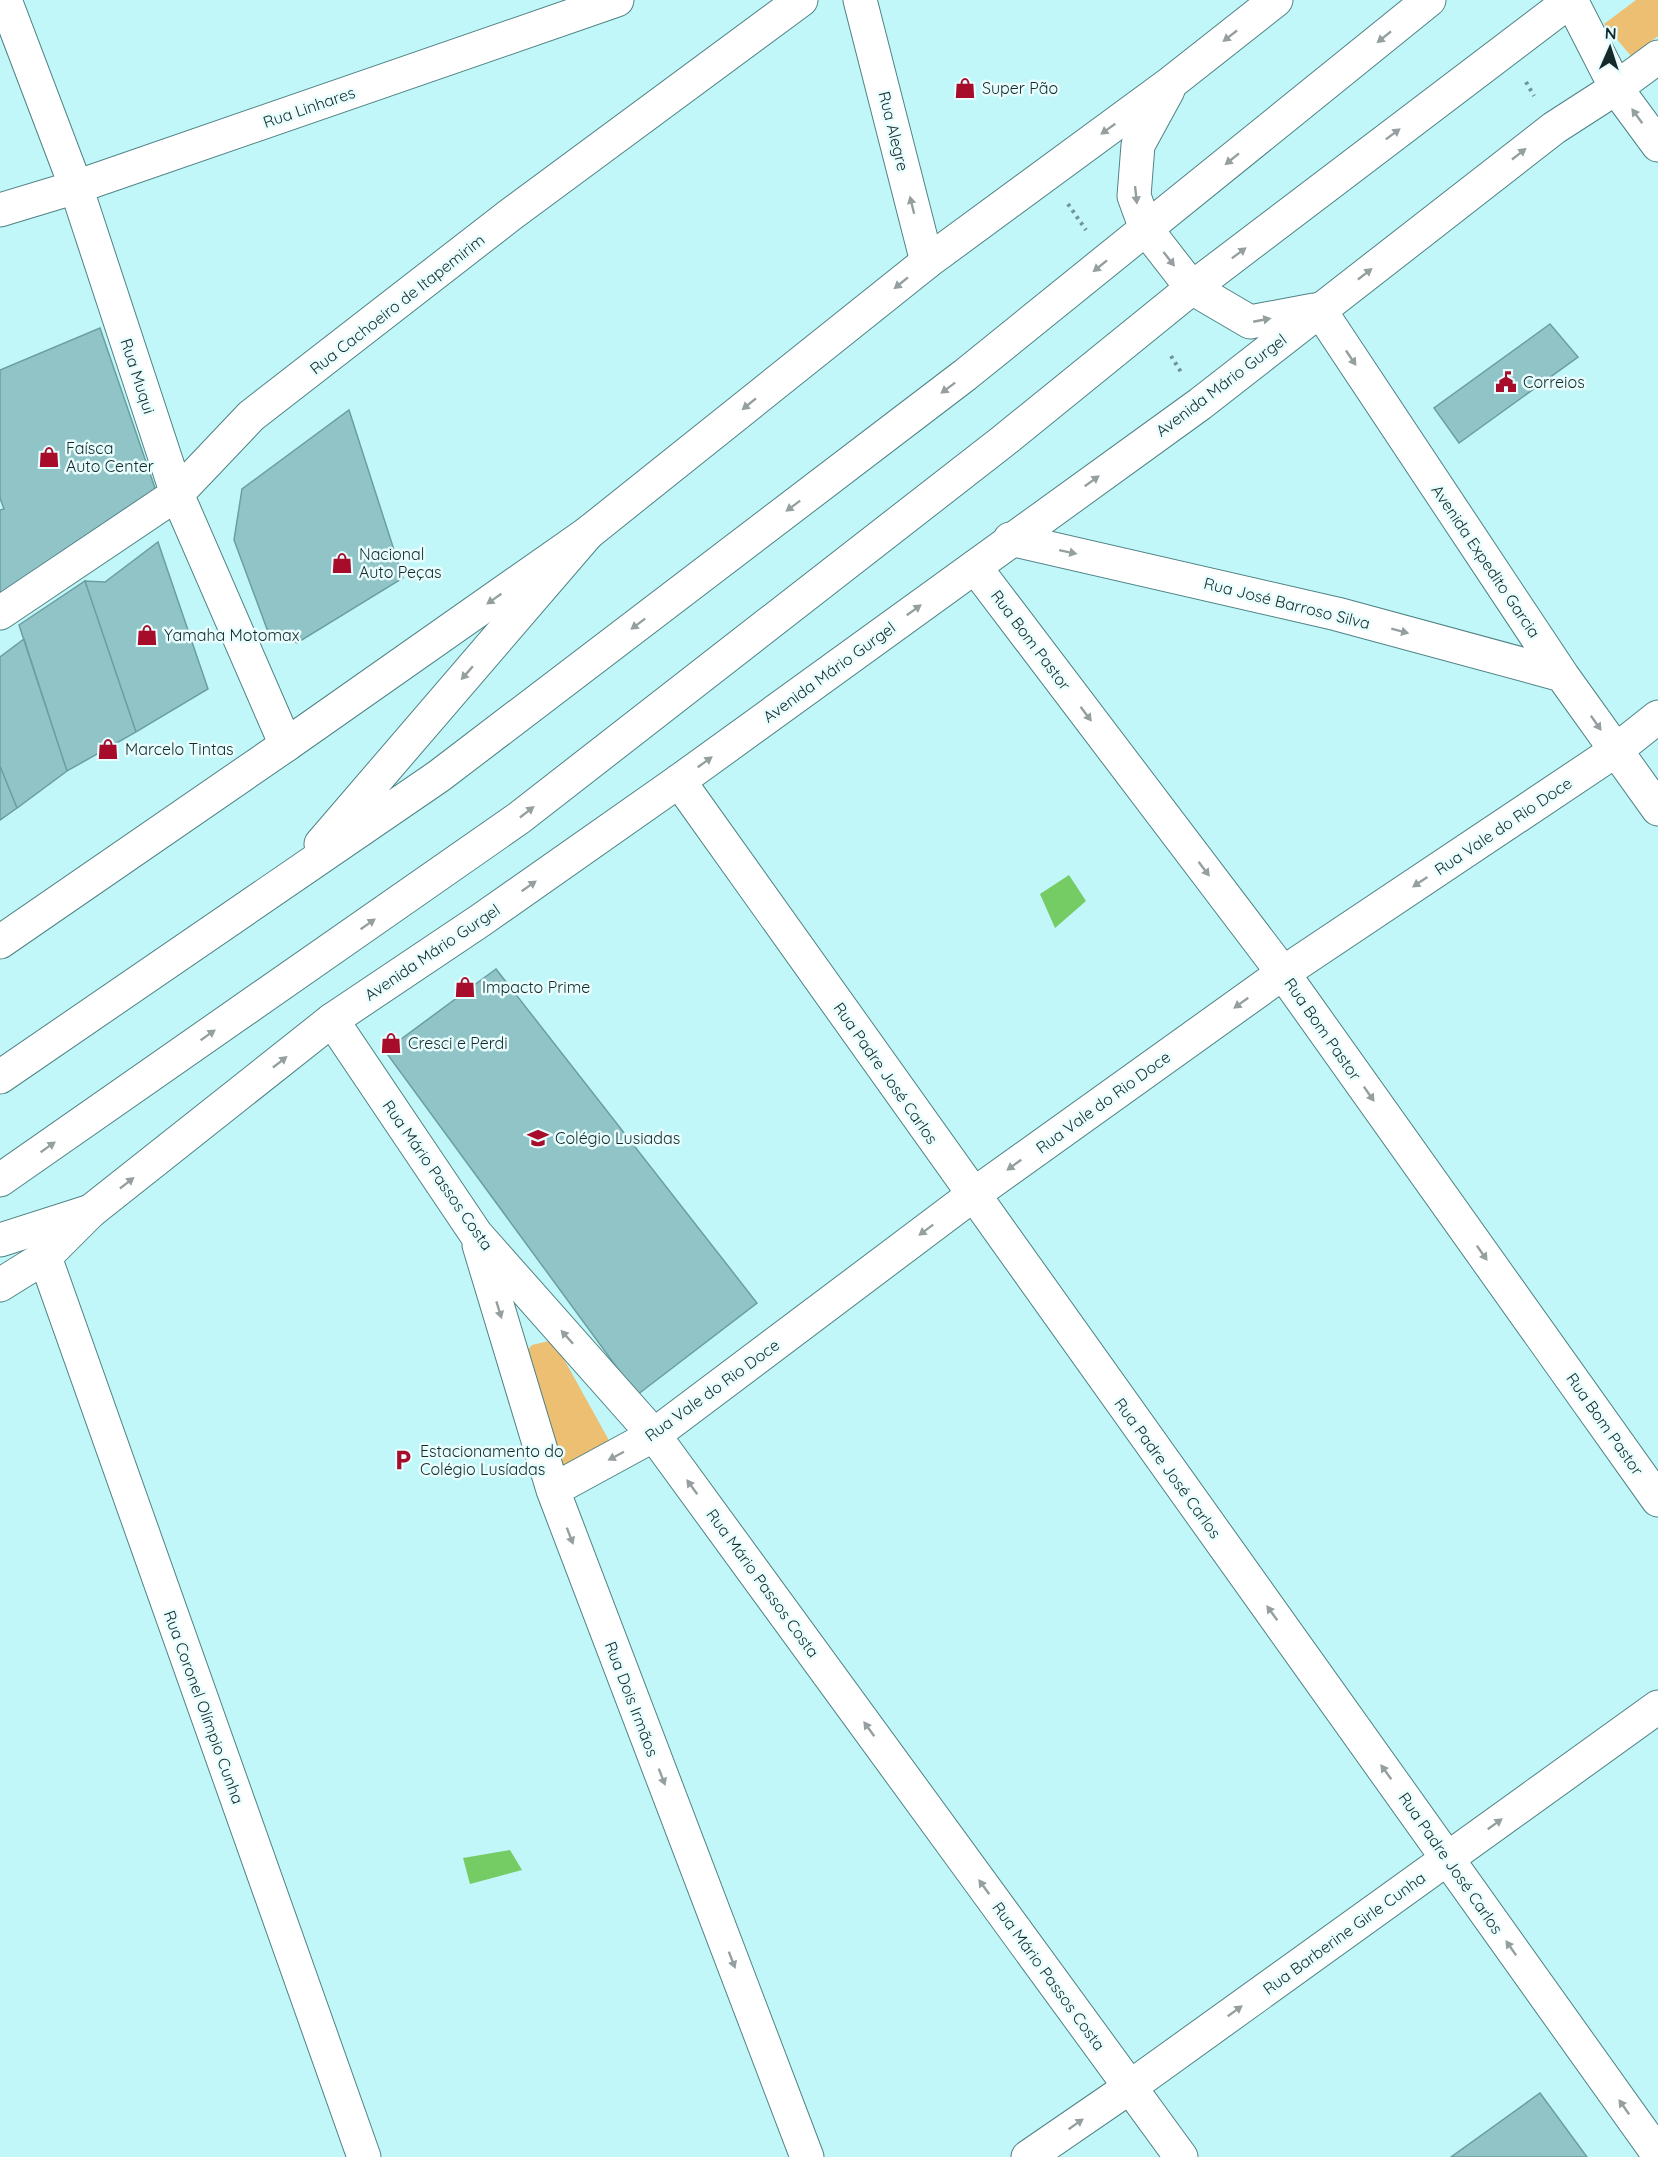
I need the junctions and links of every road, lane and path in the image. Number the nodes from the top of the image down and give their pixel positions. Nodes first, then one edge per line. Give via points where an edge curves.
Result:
1 (5, 0) edge
2 (616, 0) edge
3 (801, 0) edge
4 (860, 0) edge
5 (1276, 0) edge
6 (1429, 0) edge
7 (1571, 0) edge
8 (1658, 57) edge
9 (1172, 82) junction
10 (1616, 88) junction
11 (1658, 145) edge
12 (76, 188) junction
13 (0, 210) edge
14 (1146, 229) junction
15 (927, 262) junction
16 (1192, 288) junction
17 (1319, 309) junction
18 (177, 494) junction
19 (588, 533) junction
20 (1010, 539) junction
21 (975, 567) junction
22 (0, 613) edge
23 (1562, 675) junction
24 (1658, 717) edge
25 (286, 745) junction
26 (1615, 751) junction
27 (679, 781) junction
28 (1658, 809) edge
29 (292, 877) junction
30 (0, 942) edge
31 (1283, 973) junction
32 (332, 1020) junction
33 (0, 1077) edge
34 (0, 1180) edge
35 (973, 1195) junction
36 (91, 1211) junction
37 (476, 1234) junction
38 (0, 1240) edge
39 (45, 1257) junction
40 (0, 1285) edge
41 (654, 1435) junction
42 (553, 1490) junction
43 (1658, 1500) edge
44 (1658, 1707) edge
45 (1448, 1858) junction
46 (1130, 2086) junction
47 (1658, 2154) edge
48 (364, 2157) edge
49 (807, 2157) edge
50 (1028, 2157) edge
51 (1181, 2157) edge

1 - 12 street, Rua Muqui
2 - 12 street, Rua Linhares
3 - 18 street, Rua Cachoeiro de Itapemirim via 510,215 251,416
15 -> 4 street, Rua Alegre
5 -> 9 street
6 -> 14 street
7 - 10 street
16 -> 7 street
8 - 10 street, Avenida Mário Gurgel
9 -> 14 street via 1138,145 1134,196
9 -> 15 street
11 -> 10 street
17 -> 10 street, Avenida Mário Gurgel via 1554,128
12 - 13 street, Rua Linhares
12 - 18 street, Rua Muqui
14 -> 16 street
14 -> 29 street via 965,375 458,762
15 -> 19 street
16 -> 17 street via 1250,322
34 -> 16 street via 519,818 1002,442
20 -> 17 street, Avenida Mário Gurgel via 1200,404
17 -> 23 street, Avenida Expedito Garcia
18 - 22 street, Rua Cachoeiro de Itapemirim
18 - 25 street, Rua Muqui
19 -> 25 street
19 -> 29 street
20 - 21 street, Avenida Mário Gurgel
20 -> 23 street, Rua José Barroso Silva via 1337,614
27 -> 21 street, Avenida Mário Gurgel
21 -> 31 street, Rua Bom Pastor
23 -> 26 street, Avenida Expedito Garcia
24 - 26 street, Rua Vale do Rio Doce
25 - 30 street
26 - 28 street, Avenida Expedito Garcia
26 -> 31 street, Rua Vale do Rio Doce
32 -> 27 street, Avenida Mário Gurgel
27 - 35 street, Rua Padre José Carlos
29 - 33 street
31 -> 35 street, Rua Vale do Rio Doce
31 -> 43 street, Rua Bom Pastor
36 -> 32 street, Avenida Mário Gurgel
32 - 37 street, Rua Mário Passos Costa
35 -> 41 street, Rua Vale do Rio Doce
45 -> 35 street, Rua Padre José Carlos
36 - 38 street
36 - 39 street, Avenida Mário Gurgel
41 -> 37 street, Rua Mário Passos Costa
37 -> 42 street, Rua Dois Irmãos
39 - 40 street, Avenida Mário Gurgel
39 - 48 street, Rua Coronel Olímpio Cunha
41 -> 42 street, Rua Vale do Rio Doce
46 -> 41 street, Rua Mário Passos Costa
42 -> 49 street, Rua Dois Irmãos
45 -> 44 street, Rua Barberine Girle Cunha
46 -> 45 street, Rua Barberine Girle Cunha
47 -> 45 street, Rua Padre José Carlos
50 -> 46 street, Rua Barberine Girle Cunha
46 - 51 street, Rua Mário Passos Costa

